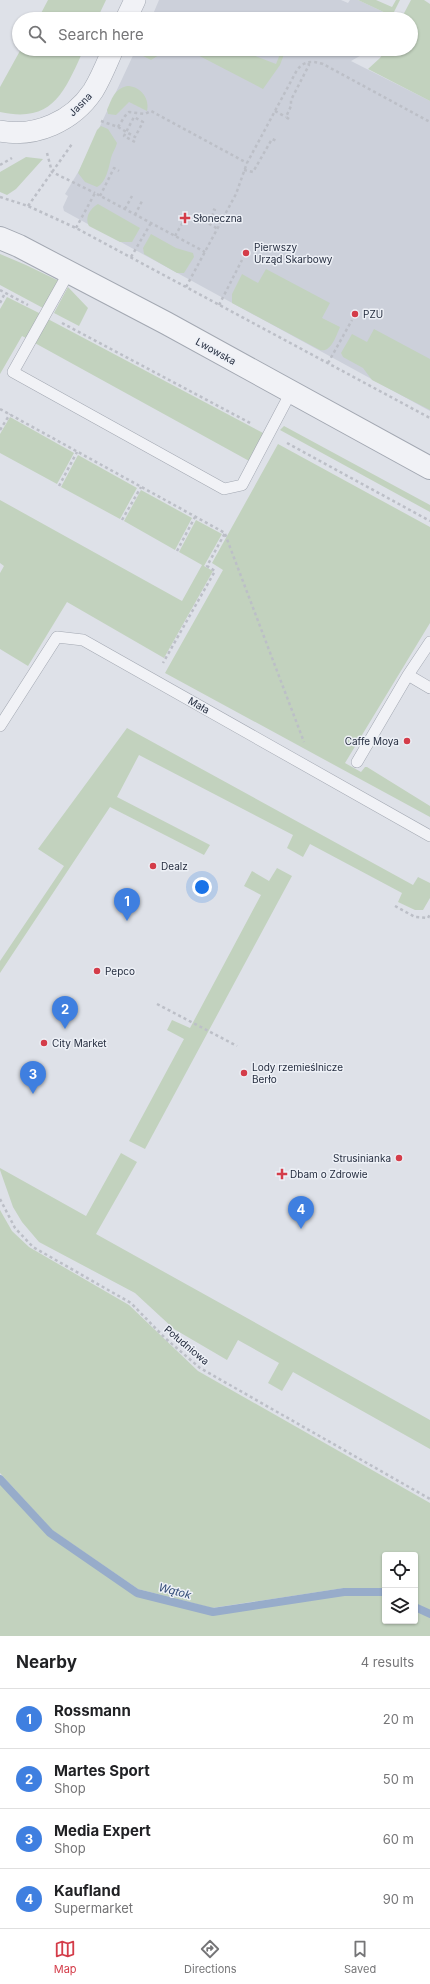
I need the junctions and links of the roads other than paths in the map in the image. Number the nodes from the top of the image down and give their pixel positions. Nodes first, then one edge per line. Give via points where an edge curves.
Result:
1 (135, 0) edge
2 (129, 12) edge
3 (110, 56) edge
4 (0, 132) edge
5 (0, 238) edge
6 (69, 272) junction
7 (291, 392) junction
8 (430, 468) edge
9 (430, 642) edge
10 (408, 675) junction
11 (430, 688) edge
12 (0, 726) edge
13 (357, 762) dead end
14 (430, 836) edge

1 - 2 street
3 - 4 street, Jasna via 93,91 72,114 39,131
5 - 6 street, Lwowska
6 - 7 street, Lwowska
6 - 7 lane via 13,372 224,489 242,485
7 - 8 street, Lwowska
9 - 10 lane
10 - 11 lane
10 - 13 lane
12 - 14 lane, Mała via 57,637 84,640

